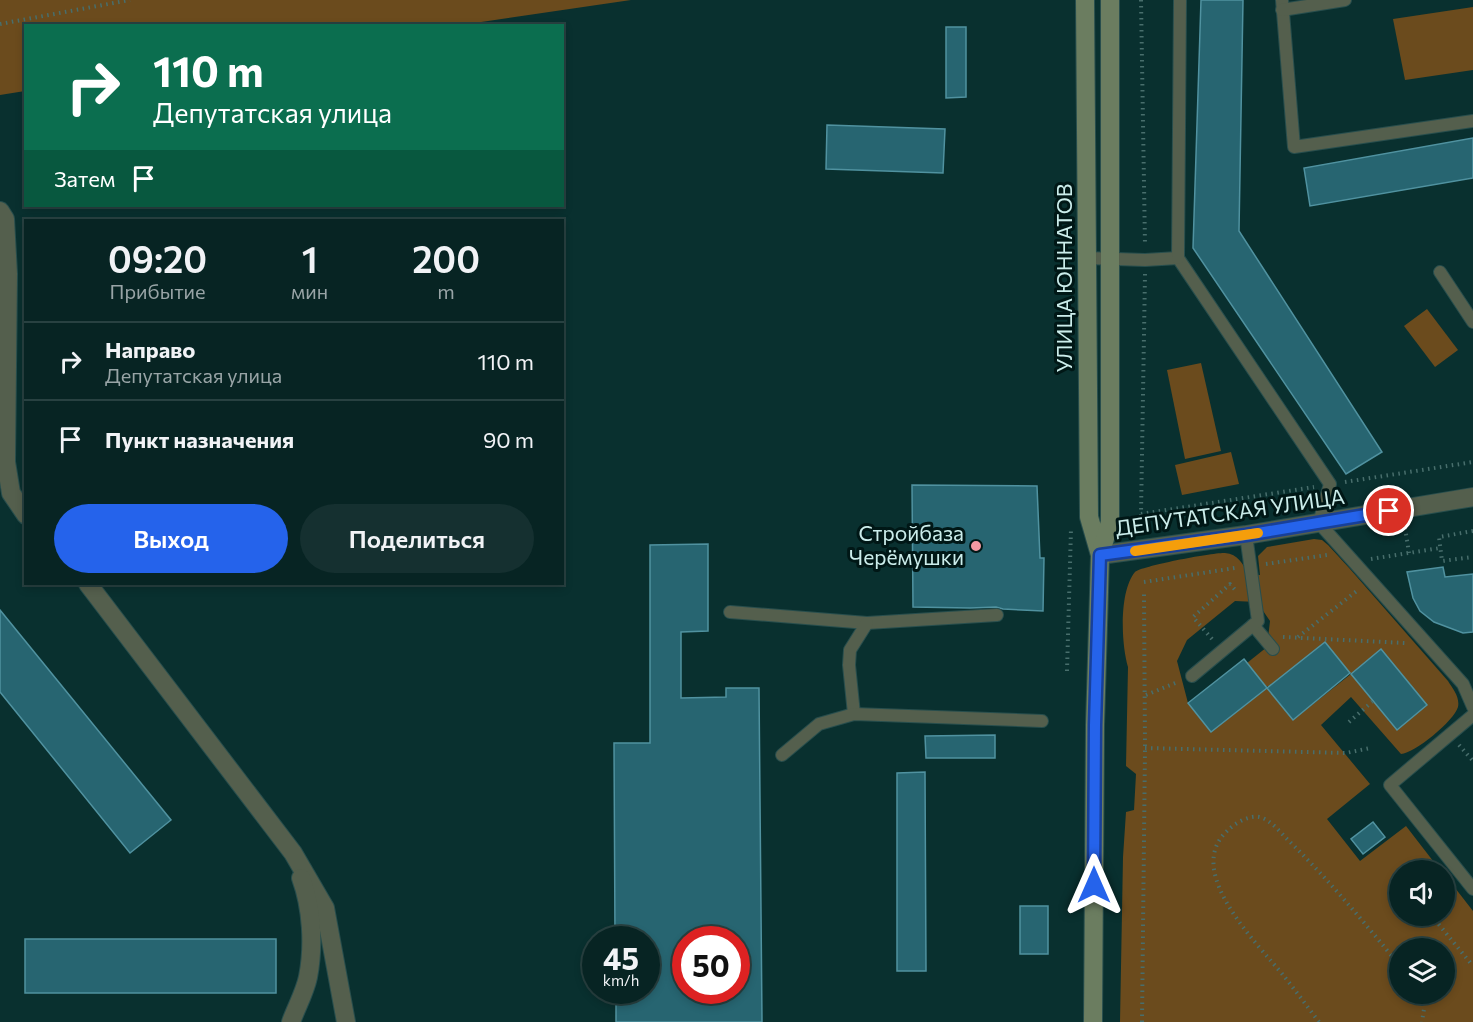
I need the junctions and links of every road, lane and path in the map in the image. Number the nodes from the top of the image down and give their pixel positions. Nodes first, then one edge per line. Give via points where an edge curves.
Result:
1 (130, 0) edge
2 (1086, 0) edge
3 (1110, 0) edge
4 (1180, 0) edge
5 (1345, 0) edge
6 (115, 1) edge
7 (1282, 5) edge
8 (0, 24) edge
9 (1473, 120) edge
10 (0, 211) edge
11 (1087, 258) junction
12 (1178, 258) junction
13 (1110, 259) junction
14 (1440, 272) dead end
15 (1473, 322) edge
16 (1473, 462) edge
17 (1330, 484) junction
18 (1473, 497) edge
19 (24, 512) edge
20 (1141, 514) dead end
21 (1319, 523) junction
22 (1071, 529) dead end
23 (1394, 529) dead end
24 (1473, 531) edge
25 (1246, 535) junction
26 (1440, 548) junction
27 (1409, 553) junction
28 (1100, 555) junction
29 (1364, 555) dead end
30 (1473, 557) edge
31 (1370, 579) junction
32 (89, 585) edge
33 (1144, 593) dead end
34 (730, 612) dead end
35 (997, 615) dead end
36 (1255, 620) junction
37 (867, 623) junction
38 (1262, 635) junction
39 (1298, 638) junction
40 (1428, 644) junction
41 (1273, 649) dead end
42 (1222, 651) junction
43 (1067, 671) dead end
44 (1192, 676) joint
45 (1146, 695) junction
46 (1373, 701) dead end
47 (1473, 708) edge
48 (854, 714) junction
49 (1473, 715) edge
50 (1042, 721) dead end
51 (1348, 723) dead end
52 (1459, 744) dead end
53 (1145, 748) junction
54 (1370, 748) dead end
55 (782, 756) dead end
56 (1473, 761) edge
57 (291, 850) junction
58 (1473, 889) edge
59 (1440, 926) edge
60 (1389, 953) edge
61 (1473, 966) edge
62 (1422, 1004) edge
63 (291, 1022) edge
64 (346, 1022) edge
65 (1093, 1022) edge
66 (1142, 1022) edge
67 (1319, 1022) edge
68 (1422, 1022) edge

1 - 6 path
2 - 11 main road, УЛИЦА ЮННАТОВ
3 - 13 main road, УЛИЦА ЮННАТОВ
4 - 12 lane
5 - 7 lane
6 - 8 path
7 - 9 lane via 1294,147
10 - 19 street via 5,219 9,274 6,462 11,493
11 - 13 lane
11 - 28 main road, УЛИЦА ЮННАТОВ via 1089,517
12 - 13 lane
12 - 17 lane
13 - 28 main road, УЛИЦА ЮННАТОВ via 1110,522
14 - 15 lane
16 - 17 path
17 - 20 path
17 - 21 lane
18 - 21 street, ДЕПУТАТСКАЯ УЛИЦА
21 - 25 street, ДЕПУТАТСКАЯ УЛИЦА
21 - 31 lane
22 - 43 path
23 - 27 path via 1406,528
24 - 26 path via 1439,537
25 - 28 street, ДЕПУТАТСКАЯ УЛИЦА
25 - 36 lane
26 - 27 path
26 - 30 path via 1442,561
27 - 29 path via 1371,559
28 - 65 main road, УЛИЦА ЮННАТОВ
31 - 39 path
31 - 40 lane
32 - 57 street
33 - 45 path
34 - 37 lane
35 - 37 lane
36 - 38 lane
36 - 42 lane
36 - 42 path via 1230,584 1193,617
37 - 48 lane via 850,650
38 - 39 path
38 - 41 lane
39 - 40 path
40 - 47 lane via 1463,684
42 - 44 lane
44 - 45 path
45 - 53 path
46 - 51 path
48 - 50 lane
48 - 55 lane via 819,724
49 - 58 lane via 1390,785
52 - 56 path
53 - 54 path via 1346,753
53 - 66 path
57 - 63 street via 305,889 311,927 308,978
57 - 64 street via 325,908
59 - 61 path
60 - 67 path via 1309,861 1271,824 1260,817 1248,818 1225,833 1214,855 1223,898
62 - 68 path

